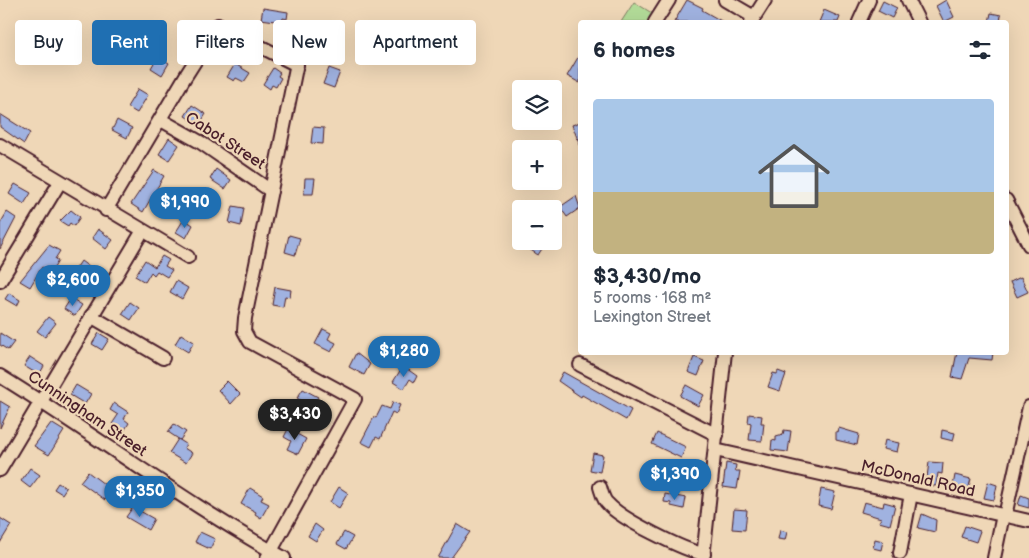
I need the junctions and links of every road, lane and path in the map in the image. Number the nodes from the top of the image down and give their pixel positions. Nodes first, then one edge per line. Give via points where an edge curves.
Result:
1 (669, 0) edge
2 (725, 0) edge
3 (765, 0) edge
4 (869, 0) edge
5 (908, 0) edge
6 (657, 20) edge
7 (753, 20) edge
8 (860, 20) edge
9 (918, 20) edge
10 (161, 120) junction
11 (0, 145) edge
12 (60, 182) junction
13 (271, 191) junction
14 (1009, 206) edge
15 (106, 210) junction
16 (142, 232) junction
17 (1029, 245) edge
18 (188, 257) dead end
19 (0, 281) edge
20 (91, 316) junction
21 (724, 355) edge
22 (163, 358) dead end
23 (580, 365) dead end
24 (0, 376) edge
25 (40, 401) junction
26 (1029, 407) edge
27 (717, 435) junction
28 (715, 450) junction
29 (0, 470) edge
30 (600, 487) dead end
31 (911, 494) junction
32 (1004, 516) junction
33 (1029, 521) edge
34 (900, 553) dead end
35 (269, 554) edge
36 (704, 556) edge
37 (284, 558) edge
38 (994, 558) edge

1 - 6 street
2 - 7 street
3 - 7 street
4 - 8 street
5 - 9 street
10 - 13 street, Cabot Street via 200,142
10 - 13 street via 220,25 297,62
10 - 15 street
11 - 12 street
12 - 15 street
12 - 19 street
13 - 35 street via 244,331 250,342 355,399
14 - 17 street
15 - 16 street
16 - 18 street
16 - 20 street
20 - 22 street
20 - 25 street
21 - 27 street
23 - 27 street
24 - 25 street, Cunningham Street
25 - 29 street
25 - 35 street, Cunningham Street
26 - 32 street
27 - 28 street
28 - 31 street, McDonald Road
28 - 36 street
30 - 36 street via 607,504 619,512 682,548
31 - 32 street, McDonald Road
31 - 34 street
32 - 33 street, McDonald Road
32 - 38 street
35 - 37 street, Cunningham Street

